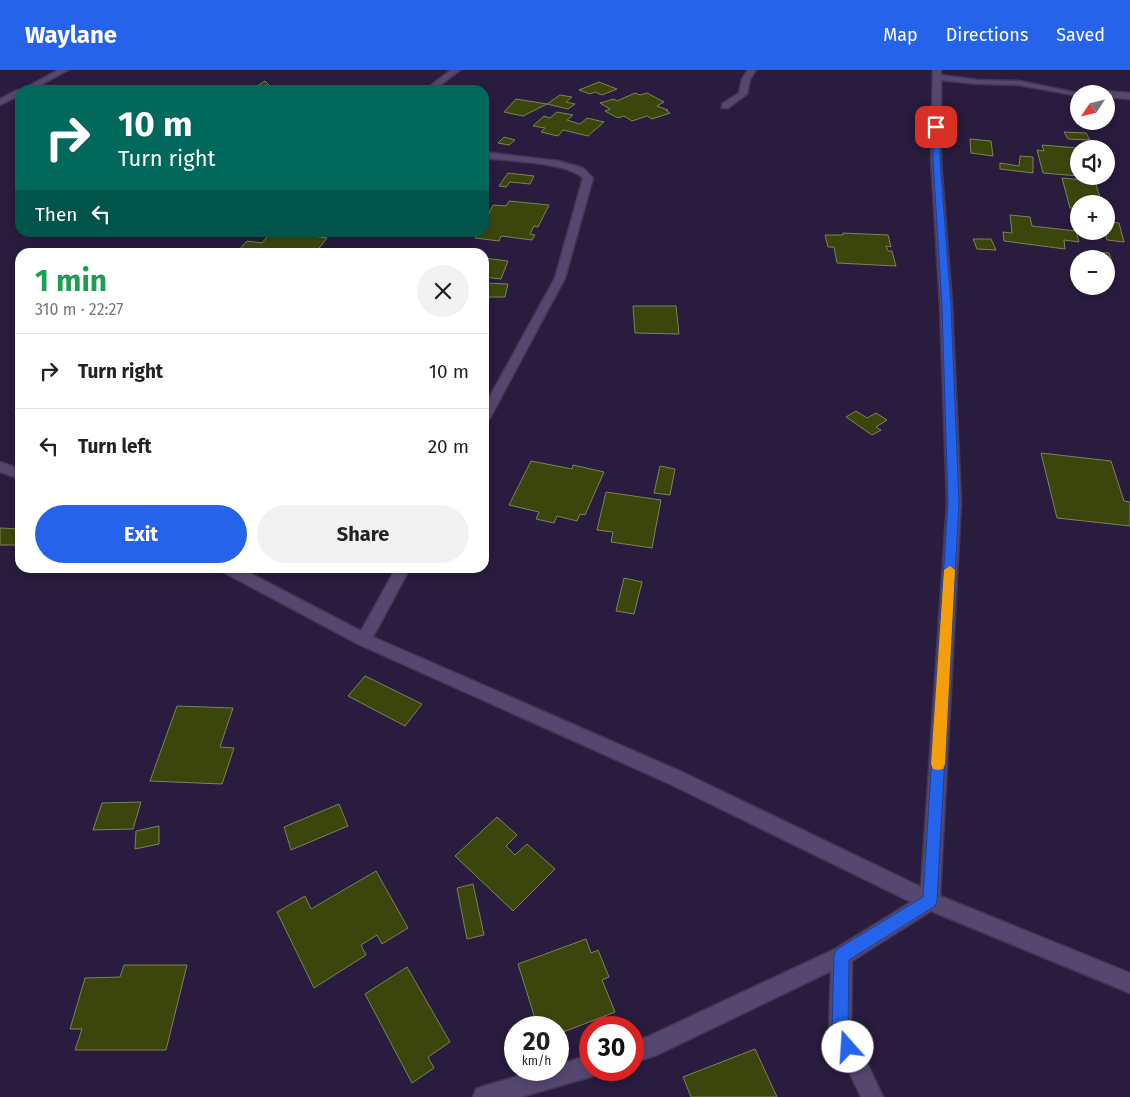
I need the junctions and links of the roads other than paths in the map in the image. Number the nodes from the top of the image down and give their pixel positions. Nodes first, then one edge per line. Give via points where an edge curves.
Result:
1 (64, 70) edge
2 (456, 70) edge
3 (752, 70) edge
4 (937, 73) edge
5 (35, 85) edge
6 (436, 85) edge
7 (1070, 92) edge
8 (15, 94) edge
9 (1115, 95) edge
10 (1130, 96) edge
11 (0, 102) edge
12 (725, 106) dead end
13 (489, 155) edge
14 (489, 409) edge
15 (0, 467) edge
16 (15, 472) edge
17 (237, 573) edge
18 (400, 573) edge
19 (364, 640) junction
20 (930, 901) junction
21 (842, 956) junction
22 (1130, 983) edge
23 (644, 1048) edge
24 (579, 1069) edge
25 (484, 1097) edge
26 (872, 1097) edge

1 - 5 street
2 - 6 street
3 - 12 street via 746,79 744,94
4 - 7 street via 978,82 1019,83
4 - 20 street via 936,160 954,503
8 - 11 street
9 - 10 street
13 - 14 street via 558,164 580,170 588,178 560,278
15 - 16 street
17 - 19 street
18 - 19 street
19 - 20 street via 676,778
20 - 21 street
20 - 22 street
21 - 23 street
21 - 26 street via 840,1030
24 - 25 street

